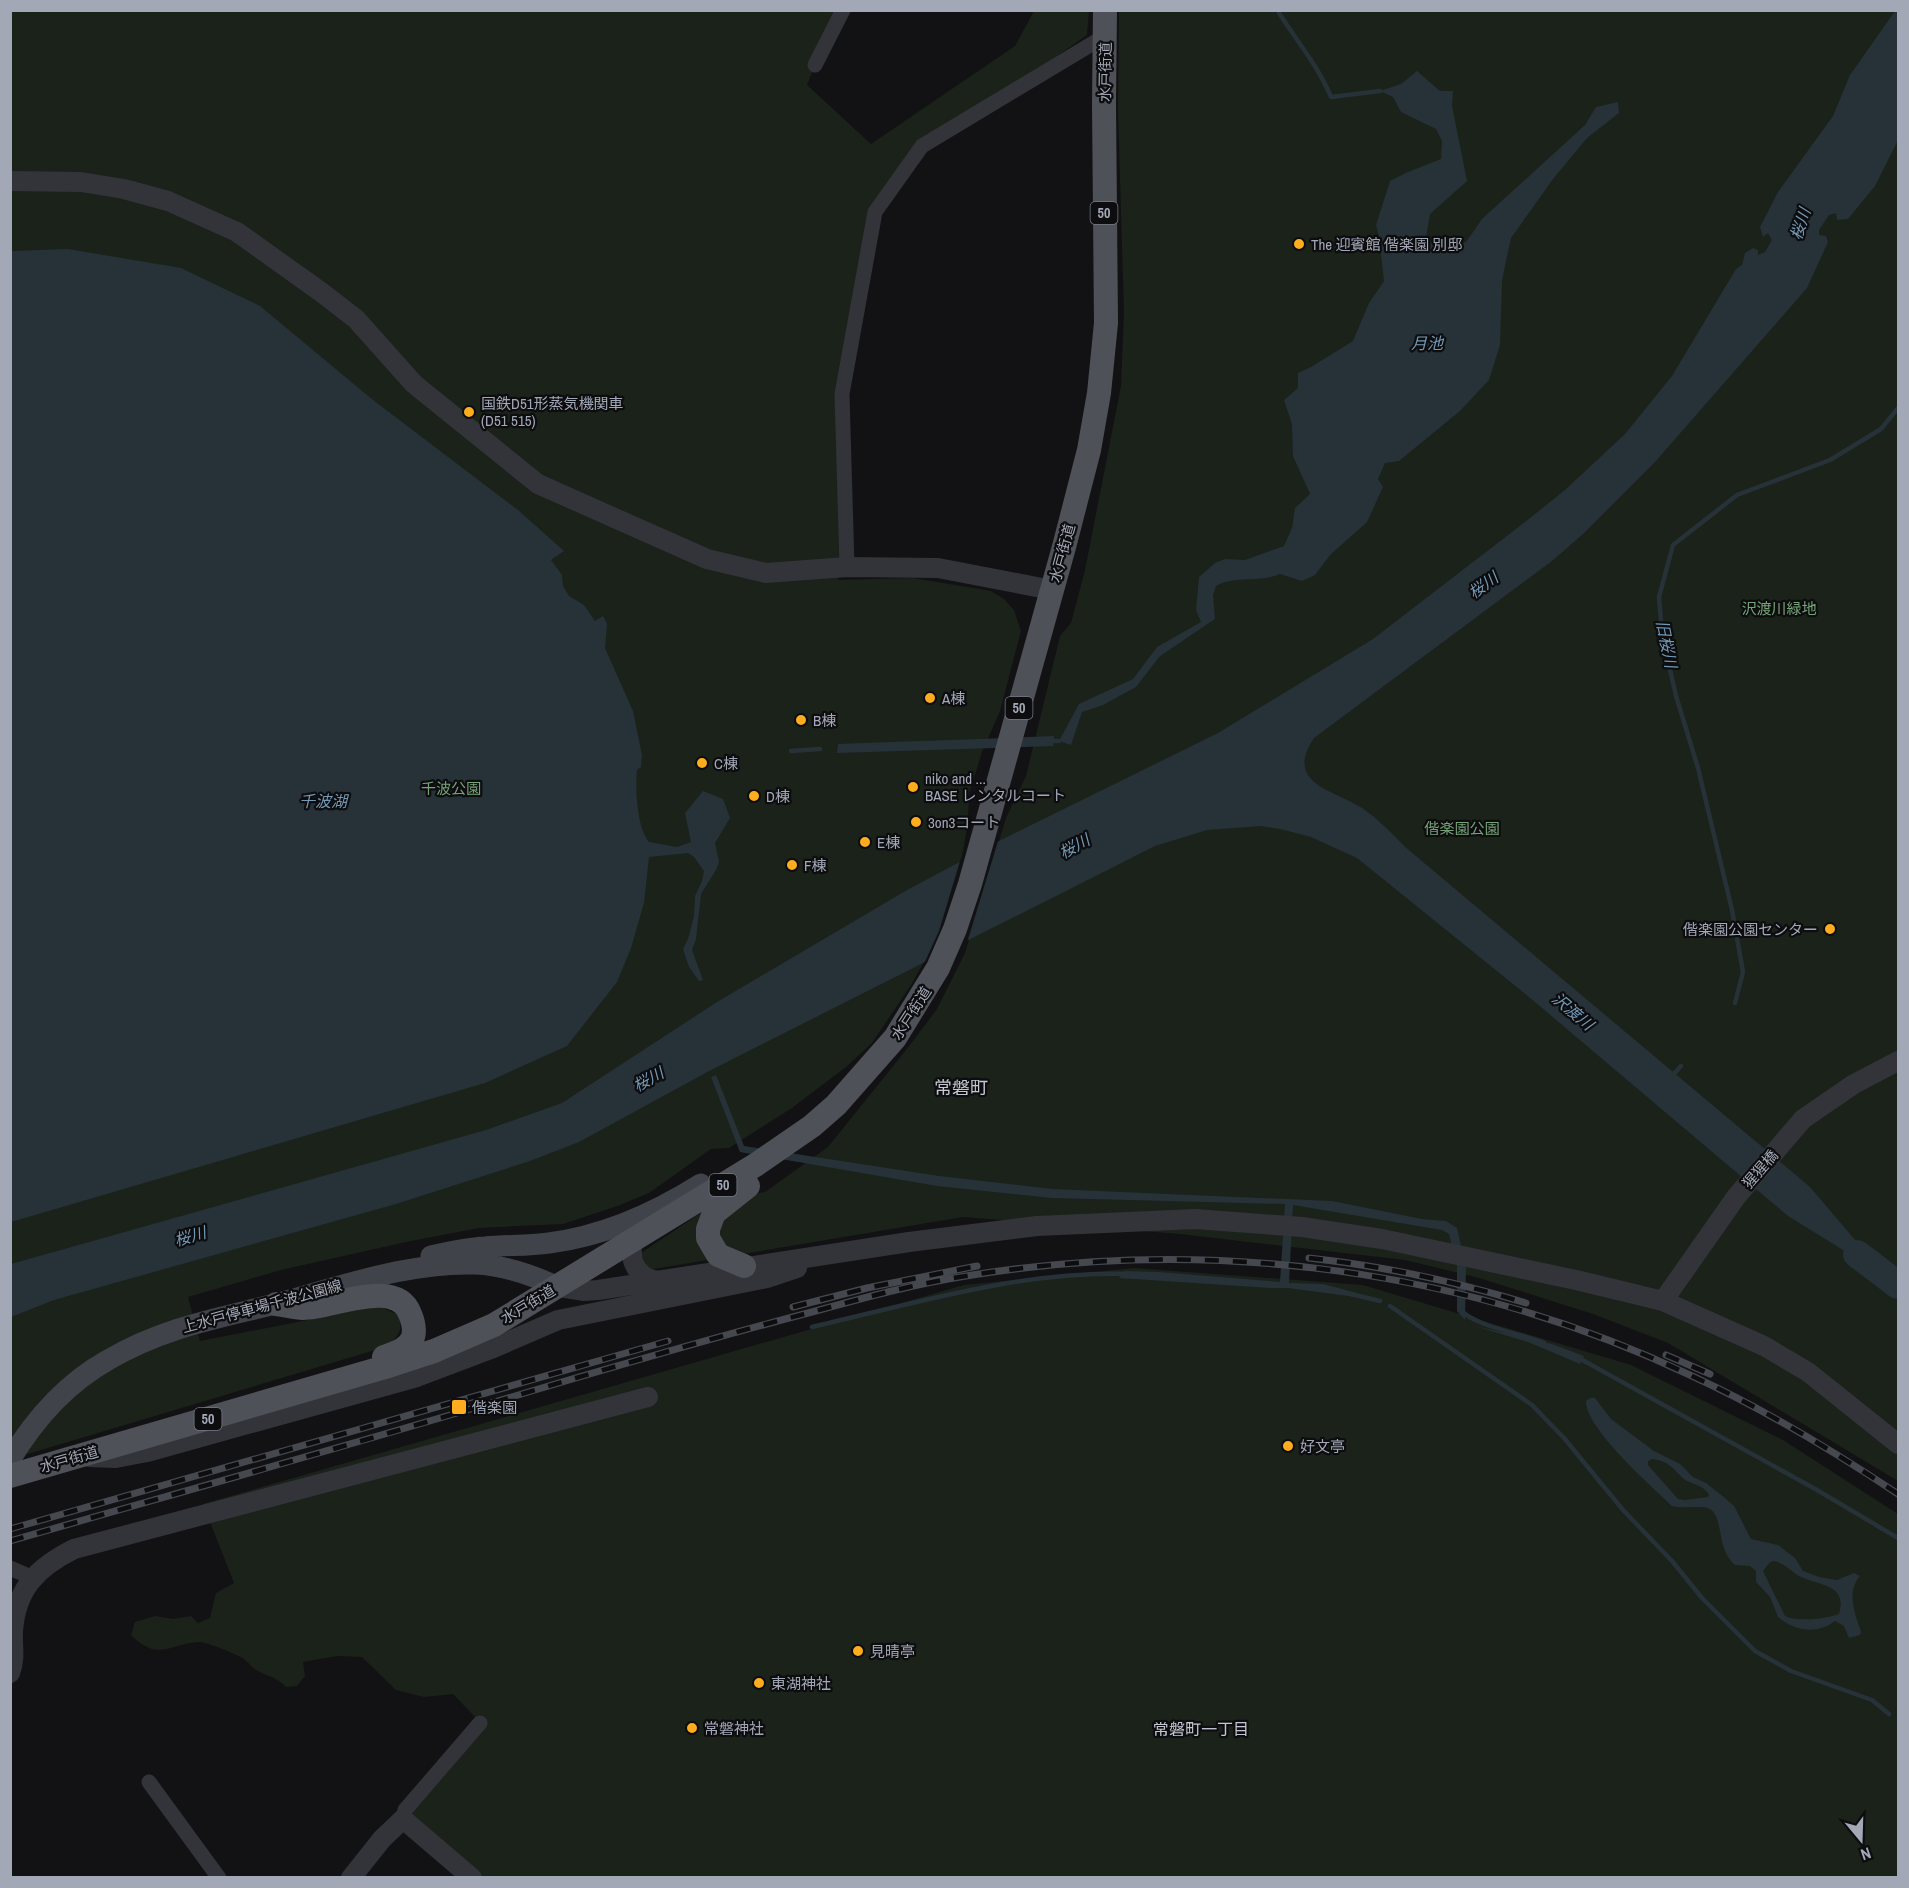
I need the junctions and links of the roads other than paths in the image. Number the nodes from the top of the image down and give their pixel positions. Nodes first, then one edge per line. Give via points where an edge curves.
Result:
1 (843, 10) edge
2 (1106, 10) edge
3 (1105, 36) junction
4 (815, 65) dead end
5 (10, 181) edge
6 (847, 567) junction
7 (1052, 590) junction
8 (1899, 1061) edge
9 (836, 1105) junction
10 (812, 1126) junction
11 (633, 1241) junction
12 (854, 1251) junction
13 (744, 1266) junction
14 (374, 1276) junction
15 (664, 1281) junction
16 (558, 1287) junction
17 (1663, 1301) junction
18 (276, 1304) junction
19 (337, 1382) junction
20 (648, 1397) dead end
21 (1899, 1444) edge
22 (80, 1456) junction
23 (10, 1460) edge
24 (10, 1476) edge
25 (10, 1568) edge
26 (33, 1578) junction
27 (10, 1673) edge
28 (480, 1723) dead end
29 (148, 1782) dead end
30 (403, 1819) junction
31 (219, 1878) edge
32 (351, 1878) edge
33 (472, 1878) edge

1 - 4 street
2 - 3 main road, 水戸街道 / 50
3 - 6 street via 922,146 875,212 842,394
3 - 7 main road, 水戸街道 / 50 via 1103,355 1089,450
5 - 6 street via 81,182 124,189 168,201 237,231 356,319 414,384 538,484 707,559 766,573
6 - 7 street via 938,568
7 - 9 main road, 水戸街道 / 50 via 961,915 938,968 895,1038
8 - 17 street, 猩猩橋 via 1854,1084 1803,1119 1736,1197
9 - 10 main road, 水戸街道 / 50
9 - 14 main road via 795,1123 669,1204 621,1224 565,1240 483,1247 418,1258
10 - 11 main road, 水戸街道 / 50
10 - 13 main road via 795,1155 735,1195 710,1221 708,1238 718,1255
11 - 15 street via 631,1259 638,1271 654,1281
11 - 16 main road, 水戸街道 / 50
12 - 13 street
12 - 17 street via 1037,1226 1195,1219 1302,1227 1382,1239
12 - 22 street via 767,1278 558,1320 417,1377 228,1431 116,1458
13 - 15 street
14 - 16 main road, 上水戸停車場千波公園線 via 475,1264 533,1276
14 - 18 main road, 上水戸停車場千波公園線
15 - 16 street via 583,1291
16 - 19 main road, 水戸街道 / 50 via 462,1340
17 - 21 street via 1754,1341 1808,1372
18 - 19 main road via 304,1308 378,1296 390,1297 409,1309 413,1336 408,1346 359,1365
18 - 23 main road, 上水戸停車場千波公園線 via 179,1327 106,1361 62,1395 30,1429
19 - 22 main road, 水戸街道 / 50
20 - 26 street via 74,1549 50,1561
22 - 24 main road, 水戸街道 / 50
25 - 26 street
26 - 27 street via 21,1596 15,1616
28 - 30 street via 405,1810
29 - 31 street
30 - 32 street
30 - 33 street

